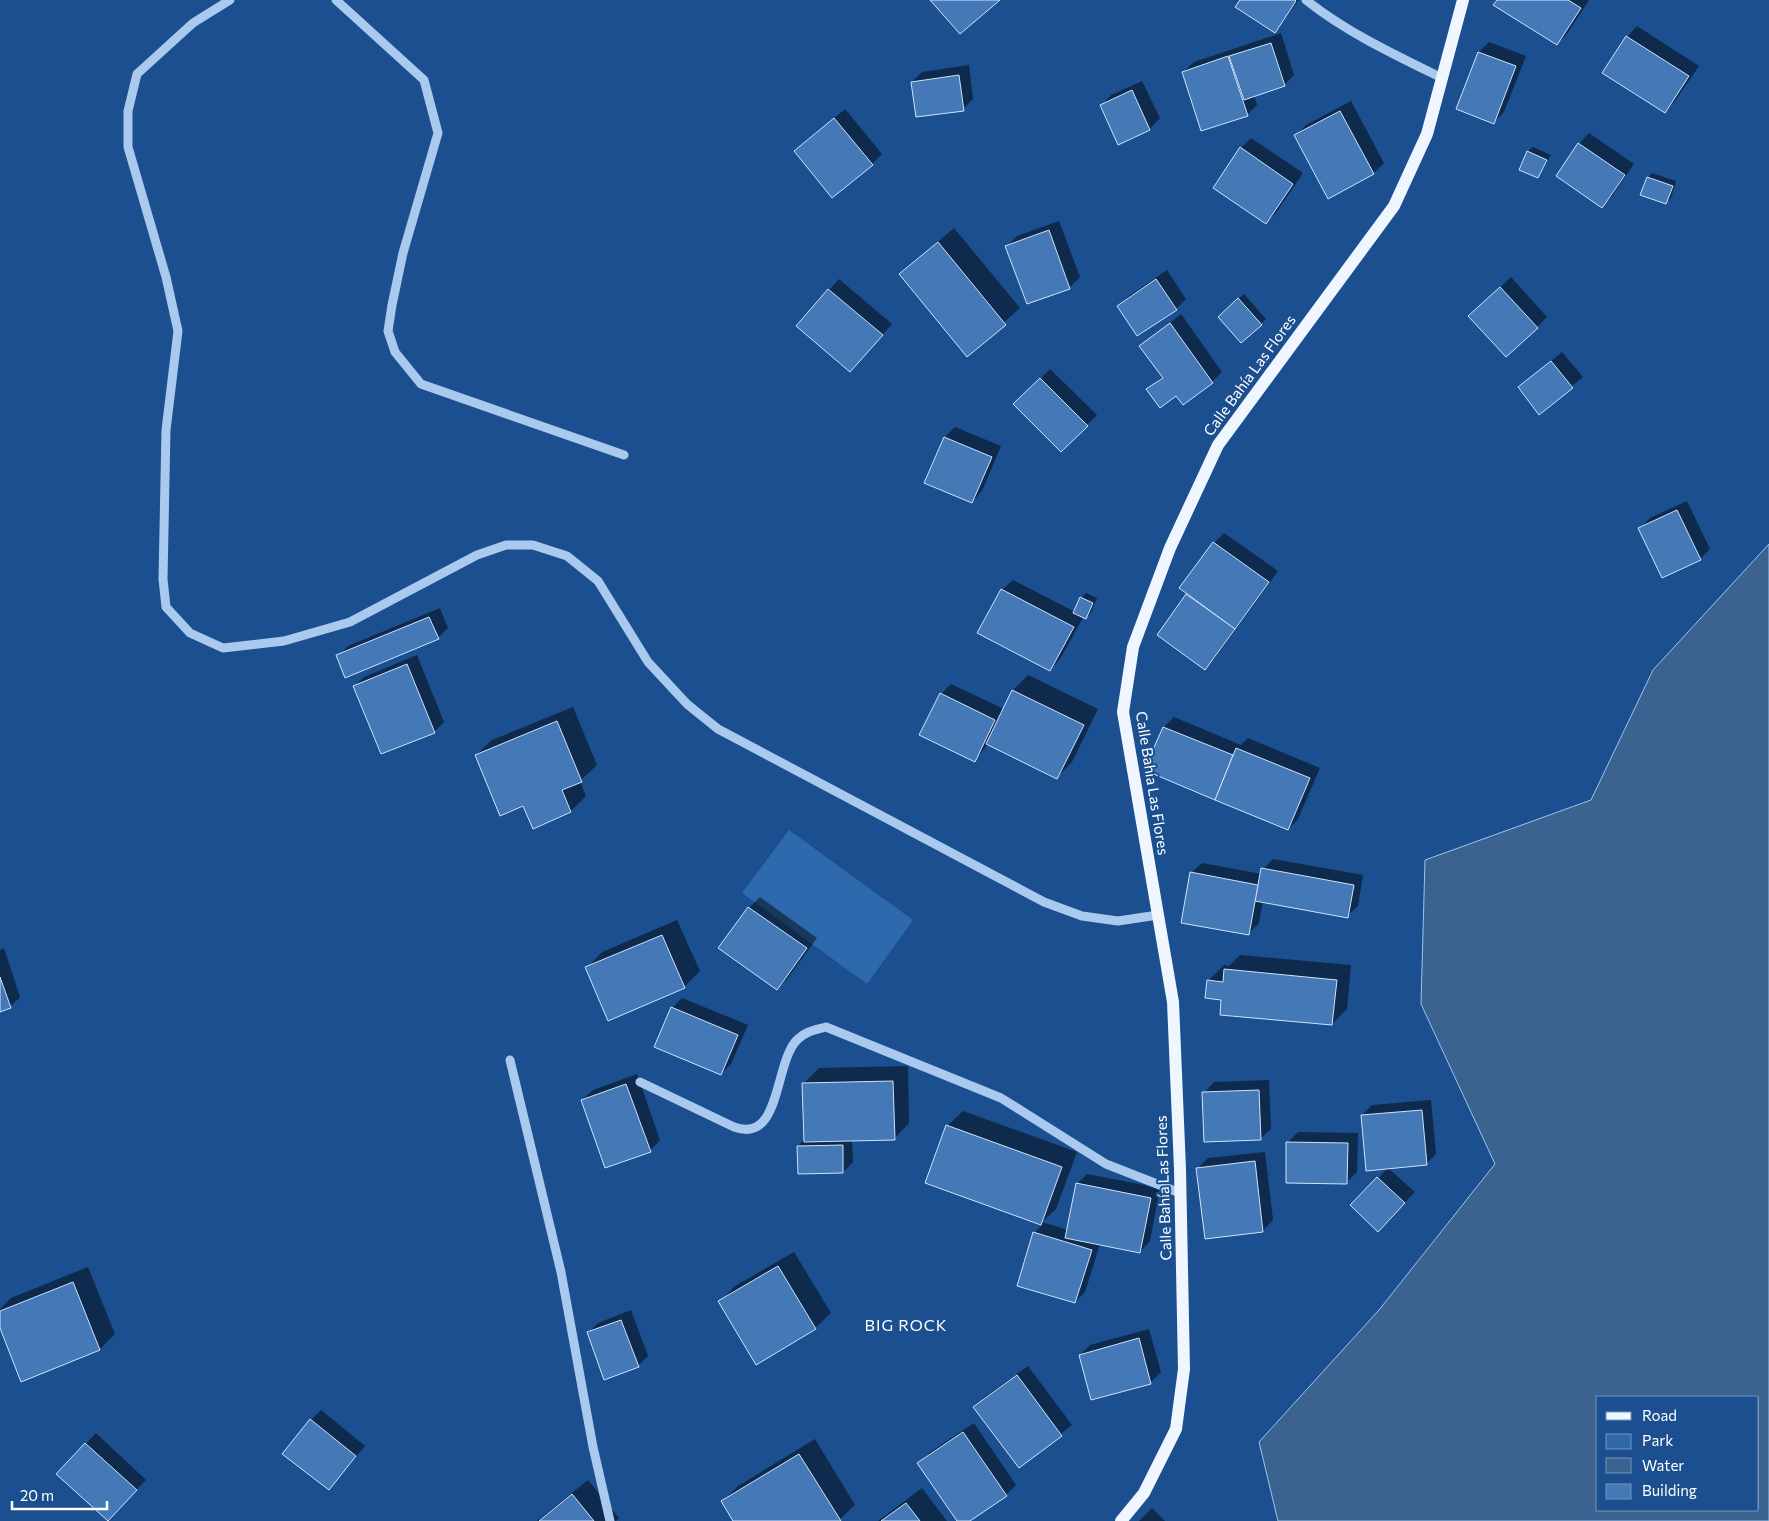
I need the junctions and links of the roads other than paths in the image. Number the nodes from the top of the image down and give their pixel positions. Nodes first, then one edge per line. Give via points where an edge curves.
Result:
1 (230, 0) edge
2 (336, 0) edge
3 (1306, 0) edge
4 (1463, 0) edge
5 (1442, 78) junction
6 (624, 455) dead end
7 (1158, 915) junction
8 (510, 1060) dead end
9 (640, 1082) dead end
10 (1180, 1193) junction
11 (610, 1521) edge
12 (1121, 1521) edge

1 - 7 street via 193,23 137,74 128,111 128,148 166,276 178,331 166,430 163,579 166,607 190,633 223,648 284,641 350,622 477,555 506,545 533,545 567,556 598,581 648,662 687,704 718,729 1044,902 1082,916 1118,921
2 - 6 street via 424,80 438,133 392,305 388,331 395,352 421,384
3 - 5 street via 1321,13
4 - 5 main road, Calle Bahía Las Flores
5 - 7 main road, Calle Bahía Las Flores via 1427,134 1394,206 1218,445 1170,548 1133,647 1124,712
7 - 10 main road, Calle Bahía Las Flores via 1173,1002
8 - 11 street via 561,1272
9 - 10 street via 734,1128 742,1131 756,1128 768,1118 789,1050 798,1038 826,1027 1001,1098 1106,1164
10 - 12 main road, Calle Bahía Las Flores via 1184,1369 1176,1429 1144,1493

